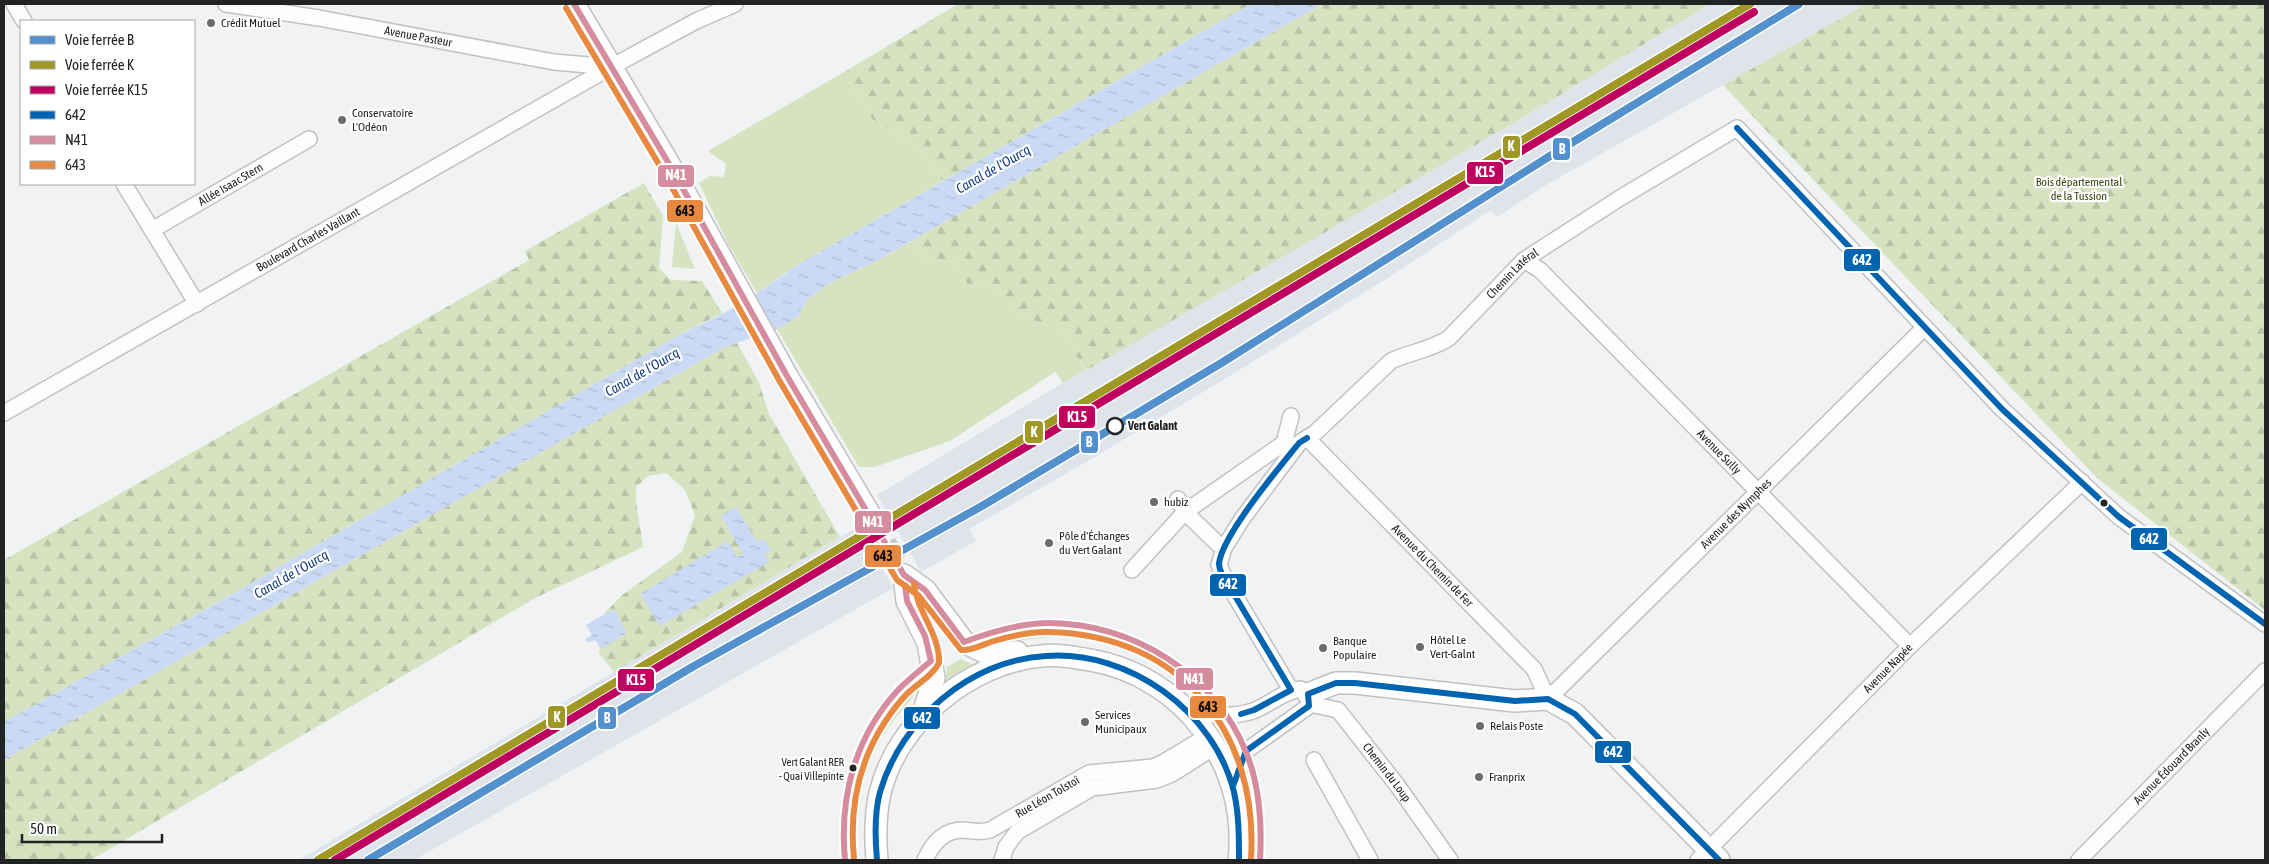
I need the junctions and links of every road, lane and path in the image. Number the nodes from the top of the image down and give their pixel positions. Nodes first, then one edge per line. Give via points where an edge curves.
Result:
1 (14, 4) edge
2 (226, 4) edge
3 (310, 4) edge
4 (574, 4) edge
5 (736, 4) edge
6 (319, 18) junction
7 (23, 20) edge
8 (611, 67) junction
9 (309, 139) dead end
10 (125, 185) edge
11 (152, 230) junction
12 (1524, 260) junction
13 (197, 304) junction
14 (1924, 328) junction
15 (4, 413) edge
16 (1290, 416) dead end
17 (1307, 438) junction
18 (2082, 482) junction
19 (1758, 492) junction
20 (1181, 505) junction
21 (870, 515) tunnel mouth
22 (1218, 544) dead end
23 (1132, 570) dead end
24 (2265, 624) edge
25 (1910, 646) junction
26 (1041, 656) junction
27 (2265, 671) edge
28 (1303, 696) junction
29 (1548, 699) junction
30 (1190, 712) junction
31 (922, 717) junction
32 (1212, 740) junction
33 (1314, 760) dead end
34 (1233, 786) junction
35 (1708, 857) edge
36 (877, 860) edge
37 (925, 860) edge
38 (1002, 860) edge
39 (1239, 860) edge
40 (1370, 860) edge
41 (1450, 860) edge
42 (2079, 860) edge

1 - 7 street
2 - 6 street, Avenue Pasteur
3 - 6 street
4 - 8 main road
5 - 8 street, Boulevard Charles Vaillant via 696,21
6 - 8 street, Avenue Pasteur via 554,62
8 - 13 street, Boulevard Charles Vaillant
8 - 21 main road
9 - 11 street, Allée Isaac Stern
10 - 11 street
11 - 13 street
12 - 14 street, Chemin Latéral via 1737,128
12 - 17 street, Chemin Latéral via 1449,338 1391,361
12 - 19 street, Avenue Sully via 1540,270
13 - 15 street, Boulevard Charles Vaillant
14 - 18 street via 2002,409
14 - 19 street, Avenue des Nymphes
16 - 20 street via 1287,445
17 - 28 street, Chemin Latéral via 1299,443 1242,519 1224,548 1219,564 1225,579
17 - 29 street, Avenue du Chemin de Fer via 1534,669
18 - 24 street via 2119,517
18 - 25 street, Avenue Napée
19 - 25 street, Avenue Sully
19 - 29 street, Avenue des Nymphes
20 - 22 street
20 - 23 street
25 - 35 street, Avenue Napée
26 - 30 main road via 1106,662 1137,674
26 - 31 main road via 996,667 956,687
26 - 31 main road via 1014,652 986,653 973,649 964,642 925,590 904,576 907,601 928,643 934,678
27 - 42 street, Avenue Édouard Branly
28 - 29 main road via 1336,683 1355,683 1515,701
28 - 30 street via 1228,717
28 - 34 street via 1309,706 1246,751
28 - 41 street, Chemin du Loup via 1338,710
29 - 35 main road via 1575,714
30 - 32 main road
31 - 36 main road via 897,752 881,792 874,834
32 - 34 main road
32 - 37 street, Rue Léon Tolstoï via 1153,767 1089,773 990,830 949,833 938,839
32 - 38 street, Rue Léon Tolstoï via 1172,774 1157,780 1092,788 1017,832 1006,847
33 - 40 street
34 - 39 main road via 1240,815

